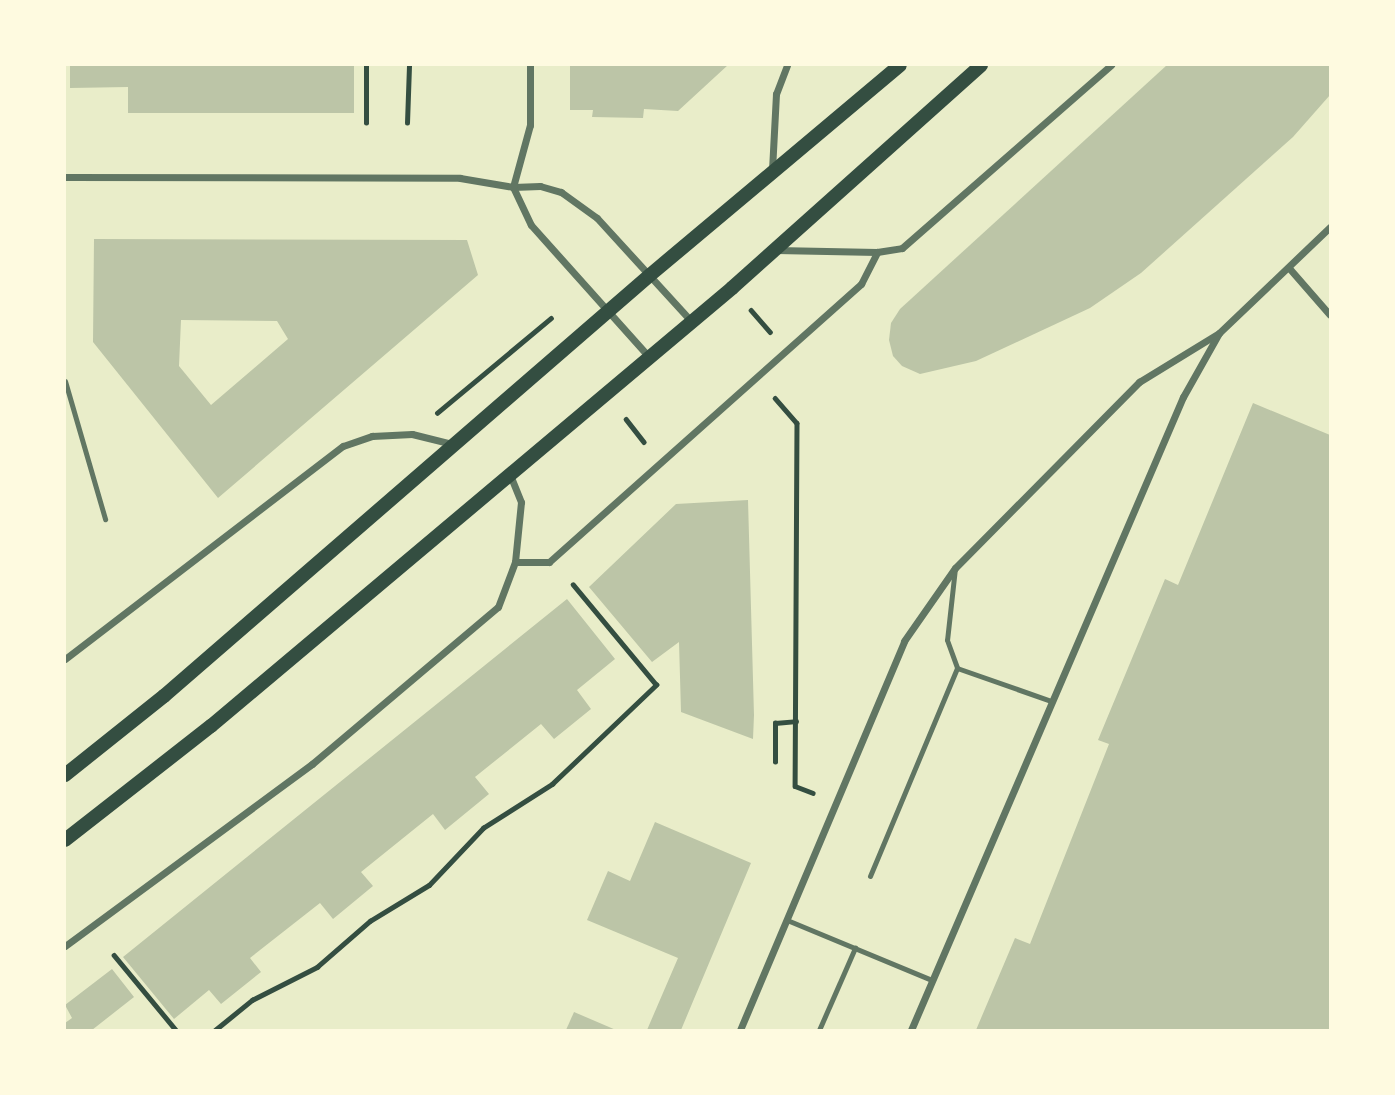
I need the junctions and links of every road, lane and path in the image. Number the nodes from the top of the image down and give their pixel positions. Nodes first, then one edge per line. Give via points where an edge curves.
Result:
1 (366, 65) edge
2 (409, 65) edge
3 (530, 65) edge
4 (787, 65) edge
5 (900, 65) edge
6 (981, 65) edge
7 (1111, 65) edge
8 (366, 123) dead end
9 (407, 123) dead end
10 (772, 172) junction
11 (65, 177) edge
12 (513, 187) junction
13 (1330, 227) edge
14 (776, 250) junction
15 (877, 252) junction
16 (1290, 268) junction
17 (650, 275) junction
18 (748, 307) dead end
19 (608, 311) junction
20 (1330, 315) edge
21 (691, 321) junction
22 (1219, 333) junction
23 (776, 339) dead end
24 (648, 356) junction
25 (65, 381) edge
26 (775, 398) dead end
27 (626, 419) dead end
28 (457, 445) junction
29 (649, 448) dead end
30 (510, 475) junction
31 (104, 519) dead end
32 (515, 562) junction
33 (955, 568) junction
34 (573, 585) dead end
35 (65, 659) edge
36 (957, 668) junction
37 (1051, 701) junction
38 (796, 721) junction
39 (775, 762) dead end
40 (65, 775) edge
41 (795, 786) dead end
42 (65, 840) edge
43 (870, 876) dead end
44 (787, 920) junction
45 (65, 946) edge
46 (855, 948) junction
47 (114, 955) dead end
48 (932, 980) junction
49 (176, 1030) edge
50 (215, 1030) edge
51 (740, 1030) edge
52 (819, 1030) edge
53 (911, 1030) edge

1 - 8 path
2 - 9 path
3 - 12 street via 530,125
4 - 10 street via 776,94
5 - 10 main road
6 - 14 main road
7 - 15 street via 902,248
10 - 17 main road
11 - 12 street via 460,178
12 - 17 street via 540,186 580,203
12 - 19 street via 531,225
13 - 16 street
14 - 15 street
14 - 21 main road
15 - 32 street via 861,285 549,562
16 - 20 street
16 - 22 street
17 - 19 main road
17 - 21 street
18 - 23 path
19 - 24 street
19 - 28 main road
21 - 24 main road
22 - 33 street via 1139,382
22 - 37 street via 1183,397
24 - 30 main road
25 - 31 lane
26 - 38 path via 797,423
27 - 29 path
28 - 35 street via 412,434 372,436 343,446
28 - 40 main road
30 - 32 street via 520,502
30 - 42 main road via 211,726
32 - 45 street via 498,607 467,634 313,764
33 - 36 lane via 947,640
33 - 44 street via 904,641
34 - 50 path via 656,685 552,784 483,828 429,885 370,920 317,967 252,1000
36 - 37 lane
36 - 43 lane
37 - 48 street
38 - 39 path via 775,723
38 - 41 path
44 - 46 lane
44 - 51 street
46 - 48 lane
46 - 52 lane
47 - 49 path
48 - 53 street

